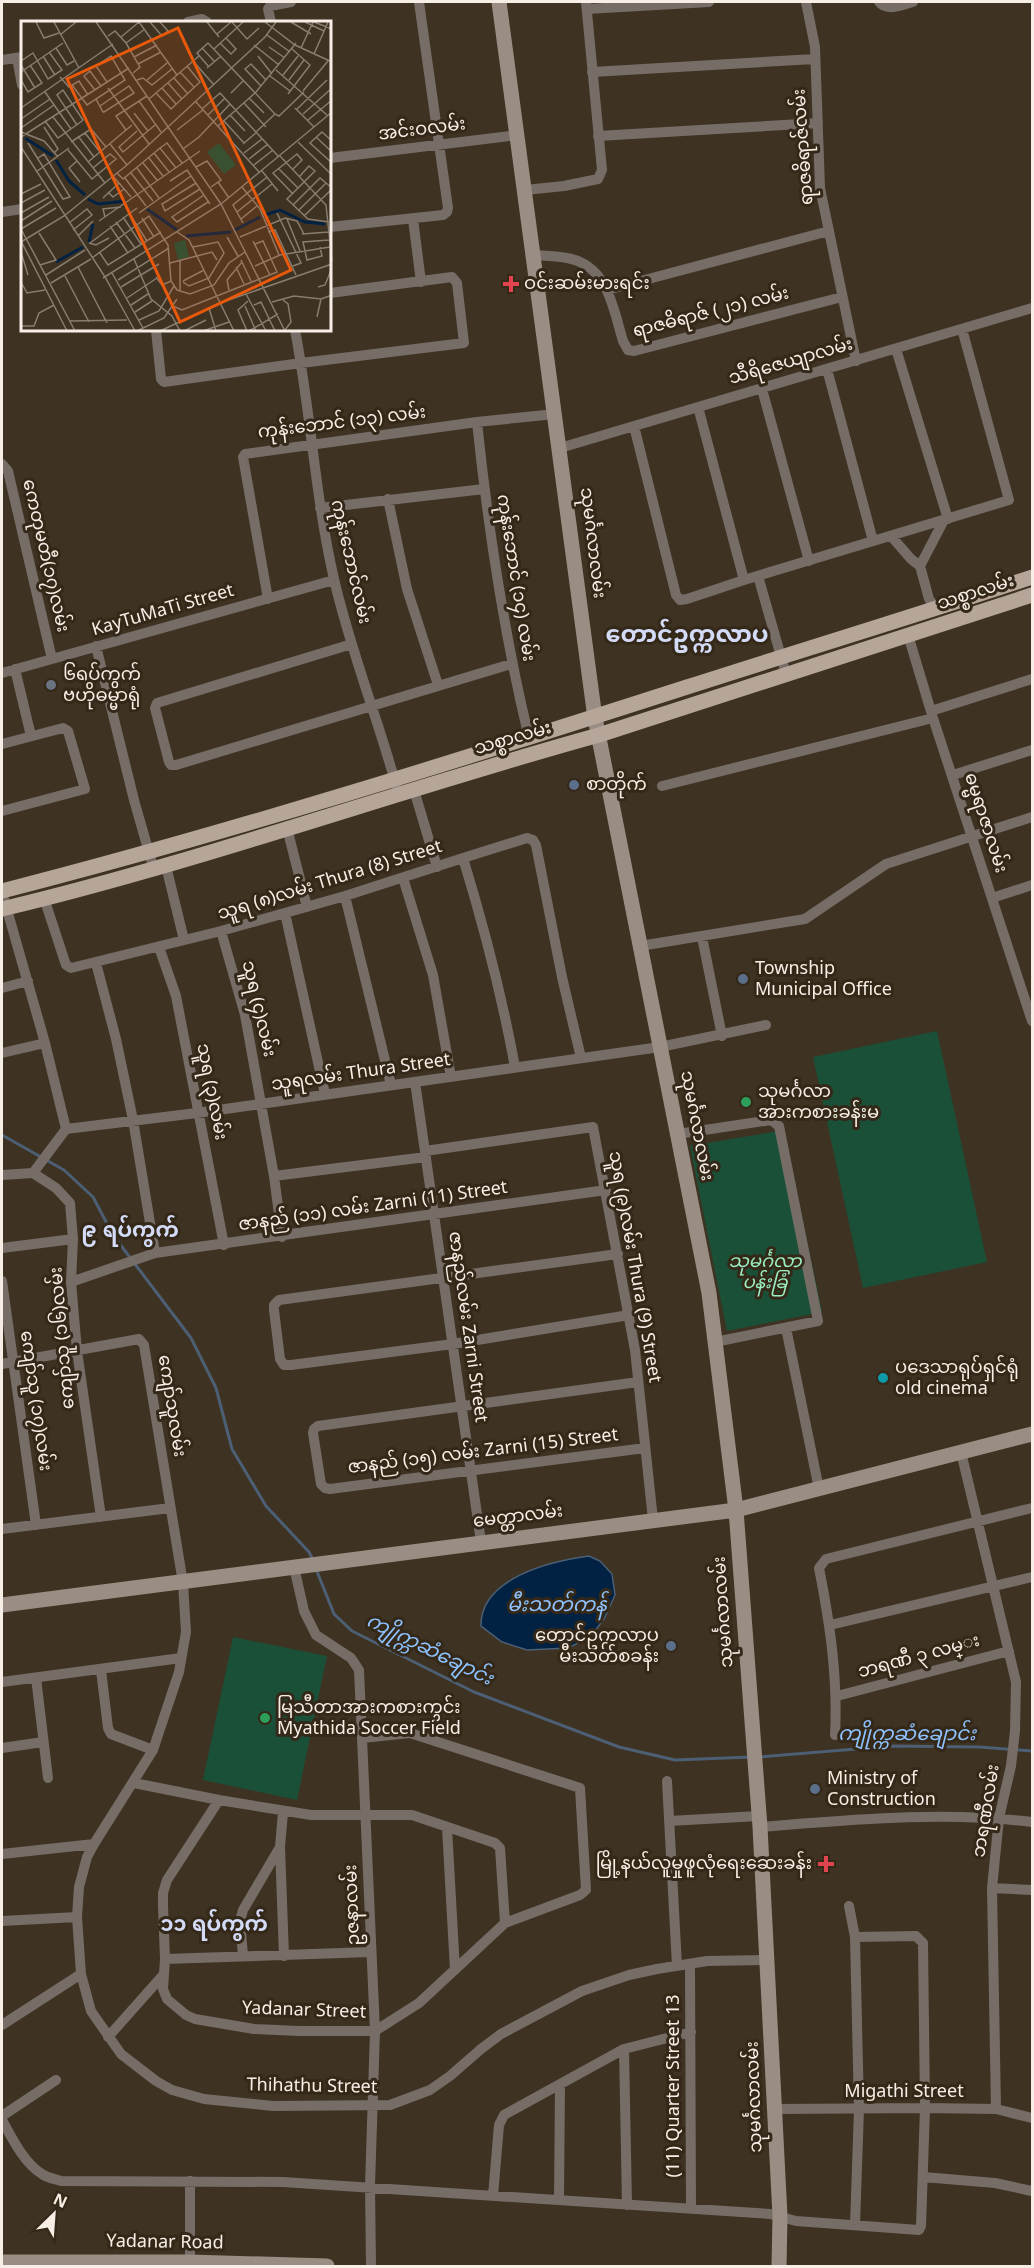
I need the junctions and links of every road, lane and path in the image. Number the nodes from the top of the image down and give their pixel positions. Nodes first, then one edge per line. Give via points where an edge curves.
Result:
1 (291, 2) edge
2 (419, 2) edge
3 (499, 2) edge
4 (709, 2) edge
5 (806, 2) edge
6 (913, 2) edge
7 (881, 4) edge
8 (587, 5) edge
9 (271, 21) edge
10 (20, 58) edge
11 (815, 59) junction
12 (2, 60) edge
13 (592, 72) junction
14 (818, 123) junction
15 (518, 135) junction
16 (598, 136) junction
17 (440, 145) junction
18 (332, 158) edge
19 (525, 190) junction
20 (21, 209) edge
21 (2, 212) edge
22 (413, 219) junction
23 (332, 227) edge
24 (829, 231) junction
25 (535, 255) junction
26 (421, 282) junction
27 (607, 290) junction
28 (332, 293) edge
29 (842, 297) junction
30 (1032, 310) edge
31 (962, 329) junction
32 (156, 332) edge
33 (295, 332) edge
34 (896, 349) junction
35 (856, 361) junction
36 (301, 363) junction
37 (827, 369) junction
38 (762, 388) junction
39 (698, 407) junction
40 (555, 414) junction
41 (477, 422) junction
42 (634, 426) junction
43 (313, 443) junction
44 (560, 448) junction
45 (2, 464) edge
46 (484, 489) junction
47 (388, 499) junction
48 (320, 508) junction
49 (946, 519) junction
50 (891, 536) junction
51 (873, 541) junction
52 (809, 561) junction
53 (920, 566) junction
54 (758, 576) junction
55 (1032, 577) edge
56 (334, 580) junction
57 (744, 580) junction
58 (1032, 595) edge
59 (268, 599) junction
60 (936, 609) junction
61 (908, 635) junction
62 (352, 644) junction
63 (96, 646) junction
64 (783, 658) junction
65 (52, 659) junction
66 (511, 664) junction
67 (15, 669) junction
68 (2, 673) edge
69 (786, 674) junction
70 (1032, 679) edge
71 (438, 685) junction
72 (370, 705) junction
73 (932, 715) junction
74 (596, 718) junction
75 (599, 735) junction
76 (31, 736) junction
77 (529, 738) junction
78 (2, 744) edge
79 (1032, 750) edge
80 (952, 775) junction
81 (662, 786) dead end
82 (397, 787) junction
83 (414, 790) junction
84 (2, 811) edge
85 (1032, 817) edge
86 (287, 828) junction
87 (972, 836) junction
88 (150, 853) junction
89 (464, 858) junction
90 (436, 867) junction
91 (160, 868) junction
92 (403, 878) junction
93 (1032, 885) edge
94 (2, 892) edge
95 (345, 896) junction
96 (44, 898) junction
97 (992, 898) junction
98 (307, 907) junction
99 (4, 909) edge
100 (285, 913) junction
101 (221, 931) junction
102 (702, 937) junction
103 (184, 940) junction
104 (640, 946) junction
105 (159, 947) junction
106 (96, 963) junction
107 (28, 981) junction
108 (2, 988) edge
109 (1032, 1021) edge
110 (766, 1025) dead end
111 (722, 1036) junction
112 (45, 1042) junction
113 (660, 1047) junction
114 (2, 1053) edge
115 (581, 1058) junction
116 (515, 1067) junction
117 (451, 1077) junction
118 (415, 1082) junction
119 (391, 1085) junction
120 (325, 1095) junction
121 (261, 1104) junction
122 (198, 1113) junction
123 (133, 1120) junction
124 (66, 1129) junction
125 (678, 1134) junction
126 (426, 1154) junction
127 (37, 1169) junction
128 (2, 1175) edge
129 (274, 1176) junction
130 (606, 1190) junction
131 (434, 1216) junction
132 (282, 1237) junction
133 (73, 1239) junction
134 (224, 1245) junction
135 (2, 1248) edge
136 (618, 1254) junction
137 (150, 1255) junction
138 (443, 1279) junction
139 (2, 1281) edge
140 (71, 1282) junction
141 (628, 1315) junction
142 (786, 1328) junction
143 (716, 1342) junction
144 (453, 1344) junction
145 (77, 1351) junction
146 (7, 1363) edge
147 (638, 1382) junction
148 (461, 1406) junction
149 (1032, 1434) edge
150 (645, 1448) junction
151 (961, 1452) junction
152 (471, 1470) junction
153 (819, 1489) junction
154 (170, 1508) junction
155 (1032, 1508) edge
156 (736, 1510) junction
157 (101, 1517) junction
158 (653, 1520) junction
159 (979, 1522) junction
160 (36, 1525) junction
161 (2, 1529) edge
162 (481, 1542) junction
163 (294, 1568) junction
164 (1032, 1578) edge
165 (183, 1583) junction
166 (994, 1587) junction
167 (2, 1605) edge
168 (830, 1625) junction
169 (1009, 1651) junction
170 (181, 1658) junction
171 (101, 1670) junction
172 (36, 1678) junction
173 (2, 1682) edge
174 (837, 1696) junction
175 (835, 1735) dead end
176 (362, 1738) junction
177 (43, 1742) junction
178 (2, 1748) edge
179 (153, 1750) junction
180 (48, 1778) dead end
181 (667, 1781) dead end
182 (134, 1783) junction
183 (219, 1800) junction
184 (283, 1812) junction
185 (366, 1816) junction
186 (999, 1818) junction
187 (669, 1821) junction
188 (760, 1821) junction
189 (1032, 1822) edge
190 (447, 1828) junction
191 (94, 1844) junction
192 (280, 1847) junction
193 (2, 1854) edge
194 (992, 1888) junction
195 (1032, 1890) edge
196 (849, 1906) dead end
197 (77, 1917) junction
198 (2, 1921) edge
199 (505, 1923) junction
200 (855, 1937) junction
201 (371, 1952) junction
202 (243, 1956) junction
203 (284, 1956) junction
204 (165, 1959) junction
205 (768, 1960) junction
206 (690, 1964) junction
207 (677, 1966) junction
208 (455, 1970) junction
209 (81, 1974) junction
210 (164, 1974) junction
211 (2, 2025) edge
212 (375, 2031) junction
213 (691, 2032) junction
214 (108, 2037) junction
215 (624, 2049) junction
216 (56, 2080) dead end
217 (560, 2084) junction
218 (372, 2105) junction
219 (925, 2108) junction
220 (775, 2109) junction
221 (859, 2109) junction
222 (996, 2109) junction
223 (2, 2118) edge
224 (1032, 2118) edge
225 (923, 2177) junction
226 (190, 2181) junction
227 (370, 2186) junction
228 (1032, 2191) edge
229 (493, 2196) junction
230 (560, 2199) junction
231 (627, 2205) junction
232 (691, 2209) junction
233 (780, 2216) junction
234 (855, 2225) junction
235 (4, 2259) edge
236 (190, 2262) junction
237 (270, 2265) edge
238 (327, 2266) edge
239 (371, 2266) edge
240 (779, 2266) edge

1 - 9 street via 270,6
2 - 17 street
3 - 15 main road, သုမင်္ဂလာလမ်း
4 - 8 street
5 - 11 street, ရာဇဓိရာဇ်လမ်း
6 - 7 street via 889,8
8 - 13 street
10 - 12 street
11 - 13 street
11 - 14 street, ရာဇဓိရာဇ်လမ်း
13 - 16 street
14 - 16 street
14 - 24 street, ရာဇဓိရာဇ်လမ်း via 820,188
15 - 17 street, အင်းဝလမ်း
15 - 19 main road, သုမင်္ဂလာလမ်း
16 - 19 street via 602,170 598,179
17 - 18 street, အင်းဝလမ်း
17 - 22 street via 447,212
19 - 25 main road, သုမင်္ဂလာလမ်း
20 - 21 street
22 - 23 street
22 - 26 street
24 - 27 street
24 - 29 street, ရာဇဓိရာဇ်လမ်း
25 - 27 street, ရာဇဓိရာဇ် (၂၁) လမ်း via 569,258 588,266
25 - 40 main road, သုမင်္ဂလာလမ်း
26 - 28 street
26 - 36 street via 455,279 464,343
27 - 29 street, ရာဇဓိရာဇ် (၂၁) လမ်း via 623,341 628,350 634,351
29 - 35 street, ရာဇဓိရာဇ်လမ်း
30 - 31 street, သီရိဇေယျာလမ်း
31 - 34 street, သီရိဇေယျာလမ်း
31 - 49 street via 1009,496 1006,501
32 - 36 street via 164,382
33 - 36 street, ကုန်းဘောင်လမ်း
34 - 35 street, သီရိဇေယျာလမ်း
34 - 49 street
35 - 37 street, သီရိဇေယျာလမ်း
36 - 43 street, ကုန်းဘောင်လမ်း
37 - 38 street, သီရိဇေယျာလမ်း
37 - 51 street
38 - 39 street, သီရိဇေယျာလမ်း
38 - 52 street
39 - 42 street, သီရိဇေယျာလမ်း
39 - 57 street
40 - 41 street, ကုန်းဘောင် (၁၃) လမ်း
40 - 44 main road, သုမင်္ဂလာလမ်း
41 - 43 street, ကုန်းဘောင် (၁၃) လမ်း
41 - 46 street, ကုန်းဘောင် (၁၄) လမ်း
42 - 44 street, သီရိဇေယျာလမ်း
42 - 57 street via 676,595 680,600 687,599
43 - 48 street, ကုန်းဘောင်လမ်း
43 - 59 street, ကုန်းဘောင် (၁၃) လမ်း via 249,452 243,457
44 - 74 main road, သုမင်္ဂလာလမ်း
45 - 65 street, ကေတုမတီ(၁၇)လမ်း via 8,471
46 - 47 street
46 - 66 street, ကုန်းဘောင် (၁၄) လမ်း
47 - 48 street
47 - 71 street via 407,589
48 - 56 street, ကုန်းဘောင်လမ်း
49 - 50 street
49 - 53 street
50 - 51 street
50 - 53 street
51 - 52 street
52 - 54 street
53 - 60 street
54 - 57 street
54 - 64 street
55 - 60 main road, သစ္စာလမ်း
56 - 59 street, KayTuMaTi Street
56 - 62 street, ကုန်းဘောင်လမ်း
58 - 61 main road, သစ္စာလမ်း
59 - 63 street, KayTuMaTi Street
60 - 64 main road, သစ္စာလမ်း
61 - 69 main road, သစ္စာလမ်း
61 - 73 street, ဓမ္မရာဇာလမ်း
62 - 72 street, ကုန်းဘောင်လမ်း
62 - 72 street via 157,703 169,762 176,765
63 - 65 street, KayTuMaTi Street
63 - 88 street
64 - 69 street
64 - 74 main road, သစ္စာလမ်း
65 - 67 street, KayTuMaTi Street
66 - 71 street
66 - 77 street, ကုန်းဘောင် (၁၄) လမ်း
67 - 68 street, KayTuMaTi Street
67 - 76 street
69 - 75 main road, သစ္စာလမ်း
70 - 73 street
71 - 72 street
72 - 82 street, ကုန်းဘောင်လမ်း
73 - 80 street, ဓမ္မရာဇာလမ်း
73 - 81 street
74 - 75 main road, သုမင်္ဂလာလမ်း
74 - 77 main road, သစ္စာလမ်း
75 - 83 main road, သစ္စာလမ်း
75 - 104 main road, သုမင်္ဂလာလမ်း
76 - 78 street
76 - 84 street via 63,728 68,731 85,789
77 - 82 main road, သစ္စာလမ်း
79 - 80 street
80 - 87 street, ဓမ္မရာဇာလမ်း
82 - 83 main road, သစ္စာလမ်း
82 - 86 main road, သစ္စာလမ်း
82 - 88 main road, သစ္စာလမ်း
83 - 90 street
85 - 87 street
86 - 91 main road, သစ္စာလမ်း
86 - 98 street
87 - 97 street, ဓမ္မရာဇာလမ်း
87 - 102 street via 886,864 805,919
88 - 91 street
88 - 94 main road, သစ္စာလမ်း
89 - 90 street, သူရ (၈)လမ်း Thura (8) Street
89 - 115 street via 527,838 536,845
89 - 116 street, သူရ (၈)လမ်း Thura (8) Street via 490,947
90 - 92 street, သူရ (၈)လမ်း Thura (8) Street
91 - 96 main road, သစ္စာလမ်း
91 - 103 street
92 - 95 street, သူရ (၈)လမ်း Thura (8) Street
92 - 117 street via 433,975
93 - 97 street
94 - 99 street
95 - 98 street, သူရ (၈)လမ်း Thura (8) Street
95 - 119 street
96 - 99 main road, သစ္စာလမ်း
96 - 106 street, သူရ (၈)လမ်း Thura (8) Street via 66,964 71,968
97 - 109 street, ဓမ္မရာဇာလမ်း
98 - 100 street, သူရ (၈)လမ်း Thura (8) Street
99 - 107 street
100 - 101 street, သူရ (၈)လမ်း Thura (8) Street
100 - 120 street
101 - 103 street, သူရ (၈)လမ်း Thura (8) Street
101 - 121 street, သူရ (၄)လမ်း via 245,1015
102 - 104 street
102 - 111 street
103 - 105 street, သူရ (၈)လမ်း Thura (8) Street
104 - 113 main road, သုမင်္ဂလာလမ်း
105 - 106 street, သူရ (၈)လမ်း Thura (8) Street
105 - 122 street, သူရ (၃)လမ်း via 176,996
106 - 123 street
107 - 108 street
107 - 112 street
110 - 111 street, သူရလမ်း Thura Street
111 - 113 street, သူရလမ်း Thura Street
112 - 114 street
112 - 124 street
113 - 115 street, သူရလမ်း Thura Street
113 - 125 main road, သုမင်္ဂလာလမ်း
115 - 116 street, သူရလမ်း Thura Street
116 - 117 street, သူရလမ်း Thura Street
117 - 118 street, သူရလမ်း Thura Street
118 - 119 street, သူရလမ်း Thura Street
118 - 126 street, ဇာနည်လမ်း Zarni Street
119 - 120 street, သူရလမ်း Thura Street
120 - 121 street, သူရလမ်း Thura Street
121 - 122 street, သူရလမ်း Thura Street
121 - 129 street, သူရ (၄)လမ်း
122 - 123 street, သူရလမ်း Thura Street
122 - 134 street, သူရ (၃)လမ်း
123 - 124 street, သူရလမ်း Thura Street
123 - 137 street
124 - 127 street
125 - 142 street via 771,1120 779,1126 818,1321
125 - 143 main road, သုမင်္ဂလာလမ်း
126 - 129 street
126 - 130 street, သူရ (၉)လမ်း Thura (9) Street via 593,1127
126 - 131 street, ဇာနည်လမ်း Zarni Street
127 - 128 street
127 - 133 street, ကျော်သူ (၁၆)လမ်း via 70,1203
129 - 132 street, သူရ (၄)လမ်း
130 - 131 street, ဇာနည် (၁၁) လမ်း Zarni (11) Street
130 - 136 street, သူရ (၉)လမ်း Thura (9) Street
131 - 132 street, ဇာနည် (၁၁) လမ်း Zarni (11) Street
131 - 138 street, ဇာနည်လမ်း Zarni Street
132 - 134 street, ဇာနည် (၁၁) လမ်း Zarni (11) Street
133 - 135 street
133 - 140 street, ကျော်သူ (၁၆)လမ်း
134 - 137 street, ဇာနည် (၁၁) လမ်း Zarni (11) Street
136 - 138 street
136 - 141 street, သူရ (၉)လမ်း Thura (9) Street
137 - 140 street, ဇာနည် (၁၁) လမ်း Zarni (11) Street
138 - 144 street, ဇာနည်လမ်း Zarni Street
138 - 144 street via 279,1300 274,1305 280,1359 284,1365
139 - 146 street, ကျော်သူ (၁၇)လမ်း
140 - 145 street, ကျော်သူ (၁၆)လမ်း
141 - 144 street
141 - 147 street, သူရ (၉)လမ်း Thura (9) Street
142 - 143 street
142 - 153 street
143 - 156 main road, သုမင်္ဂလာလမ်း
144 - 148 street, ဇာနည်လမ်း Zarni Street
145 - 146 street, ကျော်သူလမ်း
145 - 154 street, ကျော်သူလမ်း via 142,1341
145 - 157 street, ကျော်သူ (၁၆)လမ်း
146 - 160 street, ကျော်သူ (၁၇)လမ်း
147 - 148 street
147 - 150 street, သူရ (၉)လမ်း Thura (9) Street
148 - 152 street, ဇာနည်လမ်း Zarni Street
148 - 152 street, ဇာနည် (၁၅) လမ်း Zarni (15) Street via 318,1426 314,1429 321,1484 325,1488
149 - 151 main road, မေတ္တာလမ်း
150 - 152 street, ဇာနည် (၁၅) လမ်း Zarni (15) Street
150 - 158 street, သူရ (၉)လမ်း Thura (9) Street
151 - 153 main road, မေတ္တာလမ်း
151 - 159 street, ဘရဏီလမ်း
152 - 162 street, ဇာနည်လမ်း Zarni Street
153 - 156 main road, မေတ္တာလမ်း
154 - 157 street
154 - 165 street, ကျော်သူလမ်း
155 - 159 street
156 - 158 main road, မေတ္တာလမ်း
156 - 188 main road, သုမင်္ဂလာလမ်း
157 - 160 street
158 - 162 main road, မေတ္တာလမ်း
159 - 166 street, ဘရဏီလမ်း
159 - 168 street via 826,1558 819,1569
160 - 161 street
162 - 163 main road, မေတ္တာလမ်း
163 - 165 main road, မေတ္တာလမ်း
163 - 176 street, ဥဇနာလမ်း via 303,1611 316,1635 351,1658 359,1670
164 - 166 street
165 - 167 main road, မေတ္တာလမ်း
165 - 170 street, Thihathu Street via 186,1632
166 - 168 street
166 - 169 street, ဘရဏီလမ်း
168 - 174 street
169 - 174 street, ဘရဏီ ၃ လမ္း
169 - 186 street, ဘရဏီလမ်း via 1016,1682 1015,1731
170 - 171 street
170 - 179 street, Thihathu Street
171 - 172 street
171 - 179 street via 111,1734
172 - 173 street
172 - 177 street
174 - 175 street
176 - 185 street, ဥဇနာလမ်း
176 - 199 street via 410,1733 580,1788 584,1894
177 - 178 street
177 - 180 street
179 - 182 street, Thihathu Street
181 - 187 street
182 - 183 street
182 - 191 street, Thihathu Street
183 - 184 street
183 - 204 street via 167,1880
184 - 185 street
184 - 192 street
185 - 190 street via 404,1814
185 - 201 street, ဥဇနာလမ်း
186 - 188 street
186 - 189 street
186 - 194 street, ဘရဏီလမ်း
187 - 188 street
187 - 207 street
188 - 205 main road, သုမင်္ဂလာလမ်း
190 - 199 street via 500,1846
190 - 208 street
191 - 193 street
191 - 197 street, Thihathu Street via 82,1873
192 - 202 street via 243,1910
192 - 203 street
194 - 195 street
194 - 222 street, ဘရဏီလမ်း
196 - 200 street
197 - 198 street
197 - 209 street, Thihathu Street
199 - 208 street, Yadanar Street
200 - 219 street via 916,1936 923,1942
200 - 221 street
201 - 203 street
201 - 212 street, ဥဇနာလမ်း
202 - 203 street
202 - 204 street
204 - 210 street
205 - 206 street, Thihathu Street
205 - 220 main road, သုမင်္ဂလာလမ်း
206 - 207 street, Thihathu Street
206 - 213 street, (11) Quarter Street 13
207 - 218 street, Thihathu Street via 630,1975 582,1991 501,2034 430,2090 390,2105
208 - 212 street, Yadanar Street via 419,2003
209 - 211 street
209 - 214 street, Thihathu Street via 91,2011
210 - 212 street, Yadanar Street via 166,1999 195,2019 254,2029
210 - 214 street
212 - 218 street, ဥဇနာလမ်း
213 - 215 street
213 - 232 street, (11) Quarter Street 13
214 - 218 street, Thihathu Street via 122,2054 156,2081 204,2099 273,2106
215 - 217 street
215 - 231 street
216 - 223 street
217 - 229 street via 500,2119
217 - 230 street
218 - 227 street, ဥဇနာလမ်း
219 - 221 street, Migathi Street
219 - 222 street, Migathi Street
219 - 225 street
220 - 221 street, Migathi Street
220 - 233 main road, သုမင်္ဂလာလမ်း
221 - 234 street
222 - 224 street, Migathi Street
223 - 226 street via 15,2144 43,2175 61,2181
225 - 228 street via 995,2183
225 - 234 street via 921,2229
226 - 227 street
226 - 236 street
227 - 229 street
227 - 239 street, ဥဇနာလမ်း
229 - 230 street
230 - 231 street
231 - 232 street
232 - 233 street
233 - 234 street via 796,2221
233 - 240 main road, သုမင်္ဂလာလမ်း
235 - 236 main road, Yadanar Road
236 - 237 main road, Yadanar Road
237 - 238 main road, Yadanar Road

